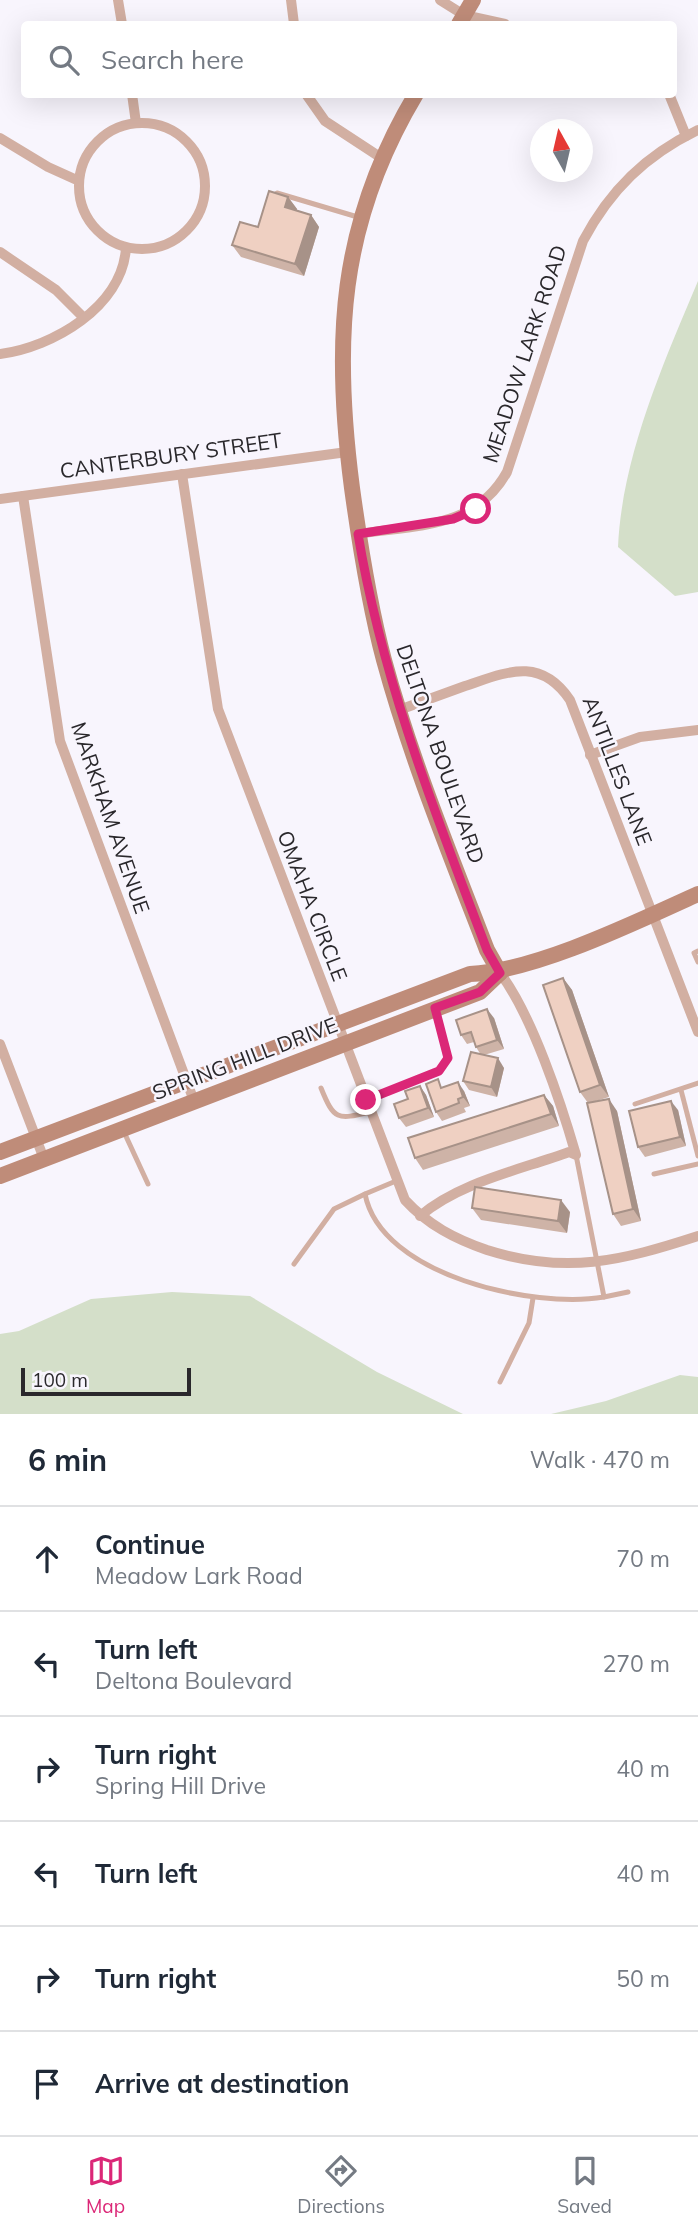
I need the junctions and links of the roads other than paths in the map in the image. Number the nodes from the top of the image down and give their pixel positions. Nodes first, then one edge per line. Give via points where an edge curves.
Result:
1 (118, 0) edge
2 (291, 0) edge
3 (440, 0) edge
4 (473, 0) edge
5 (462, 20) edge
6 (122, 21) edge
7 (294, 21) edge
8 (133, 98) edge
9 (309, 98) edge
10 (414, 98) edge
11 (671, 98) edge
12 (136, 123) junction
13 (698, 130) edge
14 (686, 136) junction
15 (0, 138) edge
16 (383, 159) junction
17 (79, 181) junction
18 (268, 206) edge
19 (362, 218) junction
20 (126, 248) junction
21 (0, 252) edge
22 (83, 317) junction
23 (0, 354) edge
24 (347, 452) junction
25 (182, 474) junction
26 (23, 496) junction
27 (0, 499) edge
28 (358, 534) junction
29 (399, 710) junction
30 (698, 730) edge
31 (590, 755) junction
32 (698, 894) edge
33 (652, 915) junction
34 (698, 951) edge
35 (698, 962) edge
36 (500, 973) junction
37 (435, 1008) junction
38 (336, 1025) junction
39 (698, 1031) edge
40 (0, 1044) edge
41 (344, 1044) junction
42 (186, 1081) junction
43 (698, 1083) edge
44 (321, 1088) dead end
45 (681, 1090) junction
46 (366, 1100) junction
47 (194, 1101) junction
48 (635, 1104) dead end
49 (370, 1112) junction
50 (122, 1129) junction
51 (36, 1138) junction
52 (0, 1152) edge
53 (576, 1155) junction
54 (698, 1156) edge
55 (44, 1159) junction
56 (698, 1164) edge
57 (654, 1174) dead end
58 (0, 1176) edge
59 (396, 1181) junction
60 (148, 1184) dead end
61 (366, 1194) junction
62 (420, 1216) junction
63 (698, 1236) edge
64 (598, 1261) junction
65 (294, 1264) dead end
66 (628, 1292) dead end
67 (604, 1297) junction
68 (534, 1298) junction
69 (500, 1382) dead end

1 - 6 street
2 - 7 street
3 - 5 street
4 - 5 main road
8 - 12 street
9 - 16 street via 325,121
10 - 16 main road, DELTONA BOULEVARD
11 - 14 street
12 - 17 street via 112,129 93,145 81,166
12 - 20 street via 165,128 186,141 200,164 205,188 198,214 182,236 160,247
13 - 14 street, MEADOW LARK ROAD
14 - 28 street, MEADOW LARK ROAD via 663,147 622,182 583,241 500,486 464,515
15 - 17 street
16 - 19 main road, DELTONA BOULEVARD
17 - 20 street via 80,200 92,225
18 - 19 lane via 277,193
19 - 24 main road, DELTONA BOULEVARD via 342,328
20 - 22 street via 114,285
21 - 22 street via 56,290
22 - 23 street via 44,343
24 - 25 street, CANTERBURY STREET
24 - 28 main road, DELTONA BOULEVARD
25 - 26 street, CANTERBURY STREET
25 - 38 street, OMAHA CIRCLE via 218,709
26 - 27 street, CANTERBURY STREET
26 - 42 street, MARKHAM AVENUE via 60,741
28 - 29 main road, DELTONA BOULEVARD
29 - 31 street, ANTILLES LANE via 507,671 534,671 563,690
29 - 36 main road, DELTONA BOULEVARD via 487,950
30 - 31 street via 640,737
31 - 33 street, ANTILLES LANE
32 - 33 main road, SPRING HILL DRIVE
33 - 36 main road, SPRING HILL DRIVE
33 - 39 street, ANTILLES LANE
34 - 35 lane via 694,953
36 - 37 main road, SPRING HILL DRIVE via 480,992
36 - 38 main road, SPRING HILL DRIVE via 470,974
36 - 53 street via 514,991
37 - 41 main road, SPRING HILL DRIVE
37 - 46 lane via 448,1058 439,1071
38 - 41 street, OMAHA CIRCLE
38 - 42 main road, SPRING HILL DRIVE
40 - 51 street
41 - 46 street, OMAHA CIRCLE
41 - 47 main road, SPRING HILL DRIVE
42 - 47 street, MARKHAM AVENUE
42 - 51 main road, SPRING HILL DRIVE
43 - 45 lane
44 - 49 lane via 337,1116
45 - 48 lane
45 - 54 lane
46 - 49 street, OMAHA CIRCLE
47 - 50 main road, SPRING HILL DRIVE
49 - 59 street, OMAHA CIRCLE
50 - 55 main road, SPRING HILL DRIVE
50 - 60 lane
51 - 52 main road, SPRING HILL DRIVE
51 - 55 street
53 - 62 street via 569,1153 475,1186 436,1202
53 - 64 lane
55 - 58 main road, SPRING HILL DRIVE
56 - 57 lane
59 - 61 lane
59 - 62 street, OMAHA CIRCLE
61 - 65 lane via 334,1209
61 - 68 lane via 368,1208 386,1236 405,1251 484,1286
62 - 64 street, OMAHA CIRCLE via 436,1228 514,1258 562,1265
63 - 64 street, OMAHA CIRCLE
64 - 67 lane
66 - 67 lane
67 - 68 lane
68 - 69 lane via 529,1323

